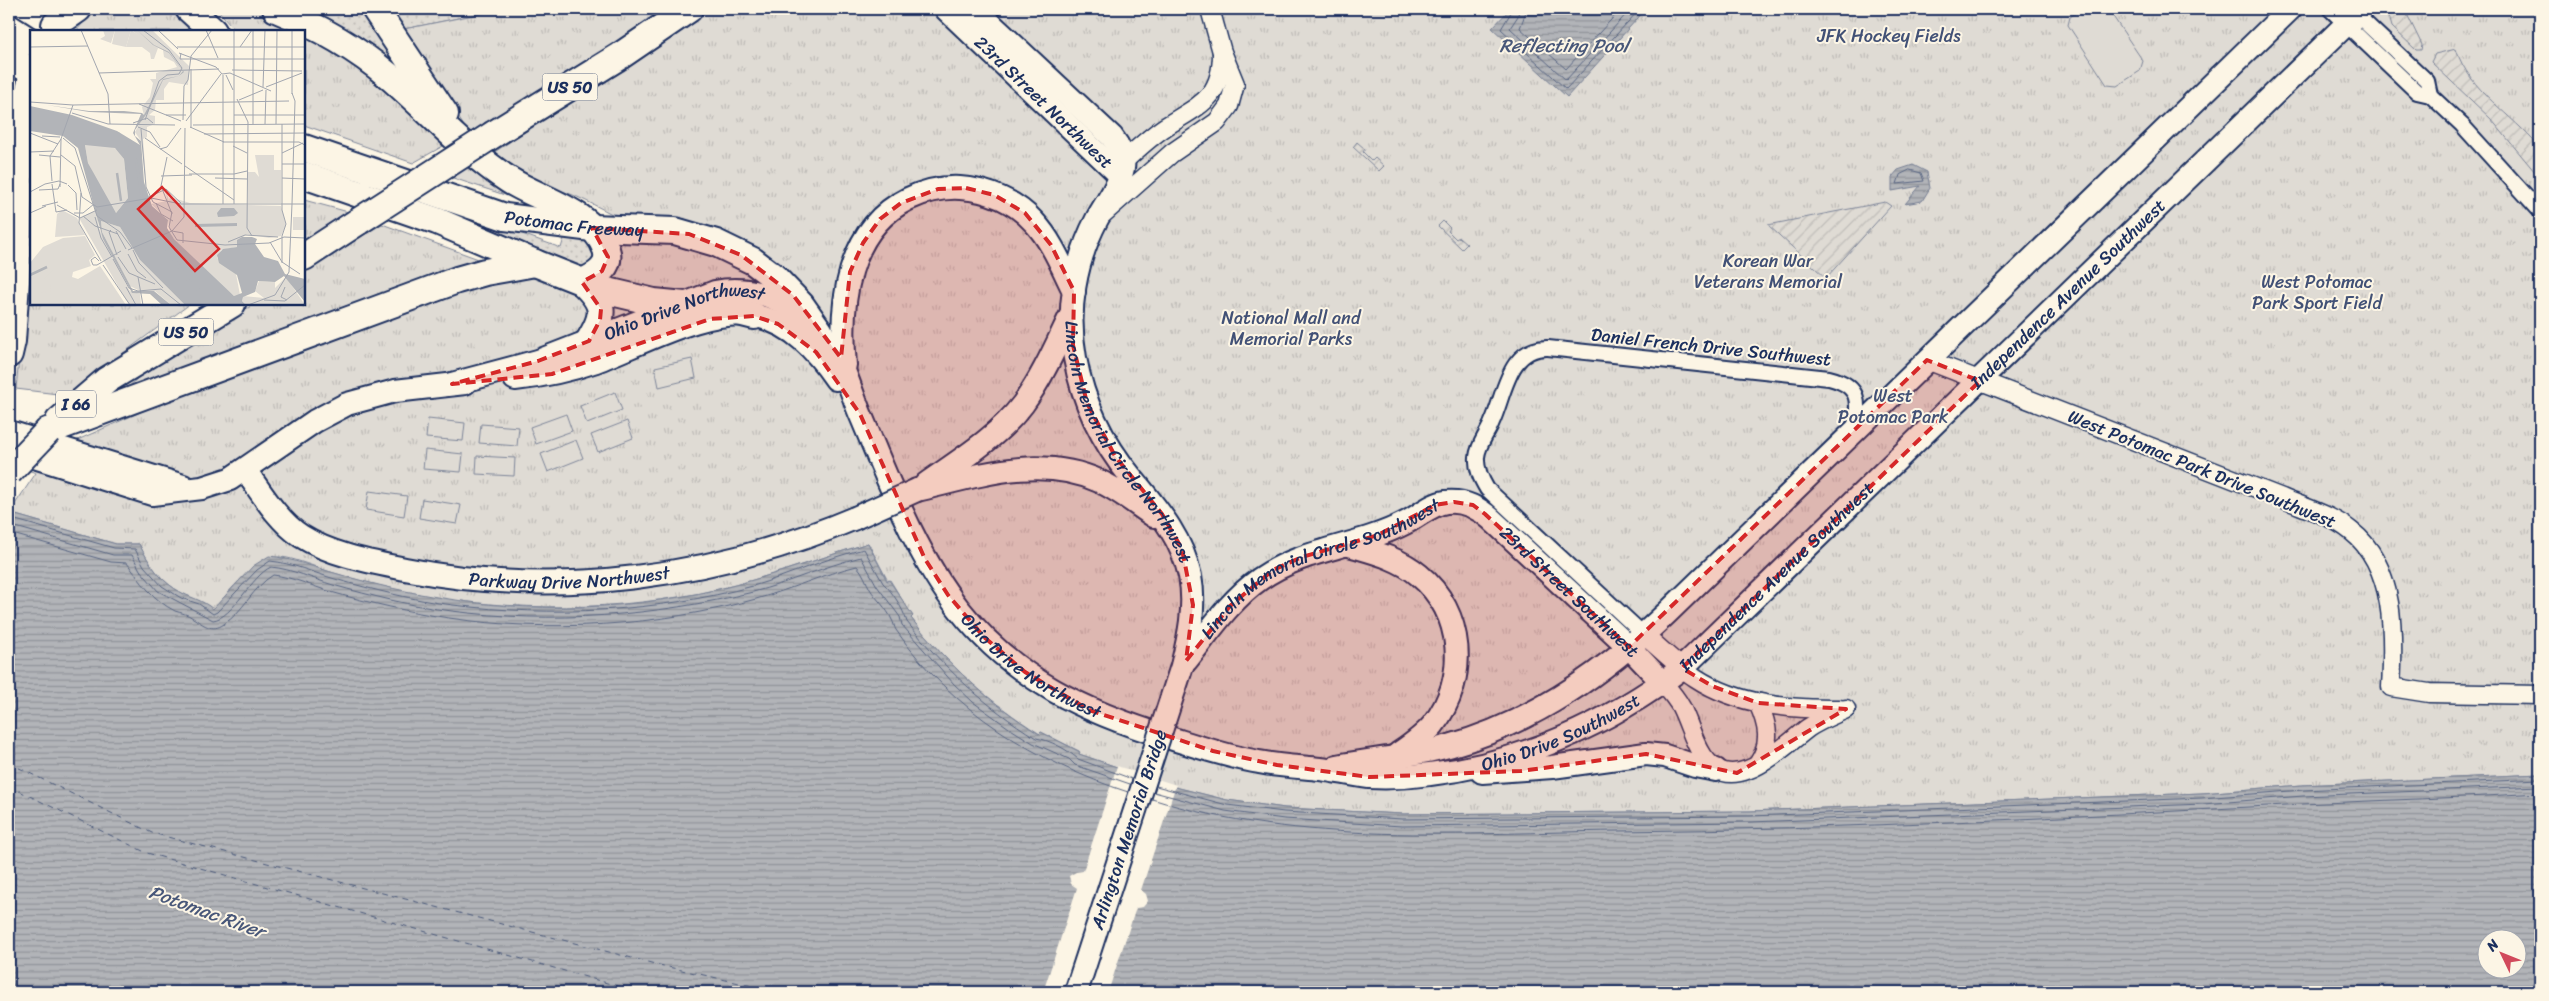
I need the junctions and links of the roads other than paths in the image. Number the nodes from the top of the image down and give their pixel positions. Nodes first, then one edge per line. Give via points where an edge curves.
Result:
1 (78, 9) edge
2 (189, 9) edge
3 (276, 9) edge
4 (375, 9) edge
5 (690, 9) edge
6 (946, 9) edge
7 (975, 9) edge
8 (1210, 9) edge
9 (2290, 9) edge
10 (2330, 9) edge
11 (2355, 16) edge
12 (58, 22) edge
13 (9, 28) edge
14 (212, 30) edge
15 (30, 41) edge
16 (1222, 52) junction
17 (9, 58) edge
18 (30, 70) edge
19 (30, 89) edge
20 (9, 104) edge
21 (26, 122) edge
22 (465, 143) junction
23 (305, 148) edge
24 (1122, 169) junction
25 (305, 175) edge
26 (305, 180) edge
27 (338, 187) junction
28 (2540, 211) edge
29 (1096, 220) junction
30 (592, 228) junction
31 (305, 256) edge
32 (535, 264) junction
33 (582, 282) junction
34 (1074, 290) junction
35 (201, 305) edge
36 (230, 305) edge
37 (676, 306) junction
38 (1072, 314) junction
39 (754, 316) junction
40 (820, 332) junction
41 (589, 341) junction
42 (9, 354) edge
43 (139, 358) junction
44 (1927, 360) junction
45 (845, 368) junction
46 (1980, 381) junction
47 (452, 384) junction
48 (860, 414) junction
49 (48, 431) junction
50 (9, 432) edge
51 (1854, 432) junction
52 (9, 449) edge
53 (246, 470) junction
54 (9, 472) edge
55 (952, 475) junction
56 (191, 489) junction
57 (1480, 497) junction
58 (1170, 526) junction
59 (1349, 545) junction
60 (1636, 641) junction
61 (1182, 666) junction
62 (1682, 668) junction
63 (1663, 683) junction
64 (2540, 695) edge
65 (1758, 703) junction
66 (1393, 757) junction
67 (1758, 764) junction
68 (1319, 769) junction
69 (1716, 770) junction
70 (1431, 774) junction
71 (1076, 992) edge

1 - 12 highway
2 - 14 highway
3 - 22 highway via 356,50
4 - 22 highway
5 - 31 highway, US 50, bridge
6 - 24 main road, 23rd Street Northwest
7 - 24 main road, 23rd Street Northwest via 1112,137 1120,149
8 - 16 street
9 - 44 main road
10 - 11 street
11 - 28 street via 2417,92 2430,95 2476,139
11 - 46 main road, Independence Avenue Southwest
13 - 15 highway
16 - 24 street, Lincoln Memorial Circle Northwest via 1218,82 1206,101 1155,134
16 - 29 street, Lincoln Memorial Circle Northwest via 1231,70 1235,89 1232,101 1222,116 1211,128 1172,153
17 - 18 highway
19 - 21 highway, bridge
20 - 21 highway
21 - 42 highway
22 - 30 highway via 510,181 558,205
23 - 30 highway, Potomac Freeway via 491,214
24 - 29 main road, Lincoln Memorial Circle Northwest
25 - 27 highway, Potomac Freeway
26 - 27 highway
27 - 32 highway, Potomac Freeway via 437,221
29 - 34 main road, Lincoln Memorial Circle Northwest via 1082,255
30 - 33 highway via 608,257 602,271
30 - 40 highway, Potomac Freeway via 675,232 729,248 774,277 801,305
32 - 33 highway, Potomac Freeway
32 - 49 highway via 457,280
33 - 37 highway, Potomac Freeway via 611,292
33 - 41 highway via 597,298 601,309 600,320
34 - 38 main road, Lincoln Memorial Circle Northwest
34 - 45 main road via 1042,232 1015,206 994,195 966,188 924,193 901,202 880,219 856,257 843,317
35 - 43 highway, I 66
36 - 43 highway, US 50
37 - 39 highway, Potomac Freeway via 726,309
37 - 40 main road, Ohio Drive Northwest via 714,292 750,291 784,304
37 - 41 main road, Ohio Drive Northwest
38 - 55 main road, Parkway Drive Northwest via 1023,403
38 - 58 main road, Lincoln Memorial Circle Northwest via 1075,359 1088,404 1115,456
39 - 47 main road, Ohio Drive Northwest via 726,316 701,321 552,374
39 - 48 main road, Ohio Drive Northwest via 787,328 809,345
40 - 45 main road, Ohio Drive Northwest
41 - 47 main road, Ohio Drive Northwest via 538,361
43 - 49 highway, I 66 via 91,392
44 - 46 street, West Potomac Park Drive Southwest
44 - 51 main road
45 - 48 main road, Ohio Drive Northwest
46 - 62 main road, Independence Avenue Southwest
46 - 64 street, West Potomac Park Drive Southwest via 2282,498 2334,520 2352,532 2367,549 2387,591 2392,687 2428,693
47 - 53 main road, Ohio Drive Northwest via 395,391 347,404 315,421
48 - 68 main road, Ohio Drive Northwest via 936,577 972,625 1024,672 1072,702 1128,725 1234,757
49 - 54 highway, I 66, bridge
50 - 56 main road
51 - 57 street, Daniel French Drive Southwest via 1856,397 1842,381 1537,349 1515,364 1478,452
51 - 60 main road
52 - 56 main road, Ohio Drive Northwest via 152,494
53 - 55 main road, Parkway Drive Northwest, bridge via 292,528 335,551 389,566 487,580 586,582 680,572 768,550 855,518
53 - 56 main road, Ohio Drive Northwest via 221,483
55 - 58 main road via 1019,468 1066,470 1100,482
57 - 59 main road, Lincoln Memorial Circle Southwest via 1435,505 1392,529
57 - 60 main road, 23rd Street Southwest via 1491,518
58 - 61 main road, Lincoln Memorial Circle Northwest via 1186,562 1192,591 1192,617
59 - 61 main road, Lincoln Memorial Circle Southwest via 1302,557 1261,578 1230,606
59 - 66 main road via 1392,559 1418,574 1443,603 1456,641 1455,680 1443,708 1427,732
60 - 62 street
60 - 63 main road, 23rd Street Southwest
60 - 66 main road, Ohio Drive Southwest via 1608,666 1570,692 1513,723 1449,746
61 - 71 main road, Arlington Memorial Bridge, bridge
62 - 63 main road, Independence Avenue Southwest
62 - 65 street via 1712,686
63 - 69 street via 1682,708 1702,754
63 - 70 main road, Ohio Drive Southwest via 1609,716 1556,740 1491,761
65 - 67 street via 1768,732 1767,746
65 - 67 street via 1793,708 1846,709 1817,722
66 - 68 main road, Ohio Drive Southwest
67 - 69 street via 1737,773
68 - 70 main road, Ohio Drive Southwest via 1369,777
69 - 70 main road via 1646,754 1521,771

